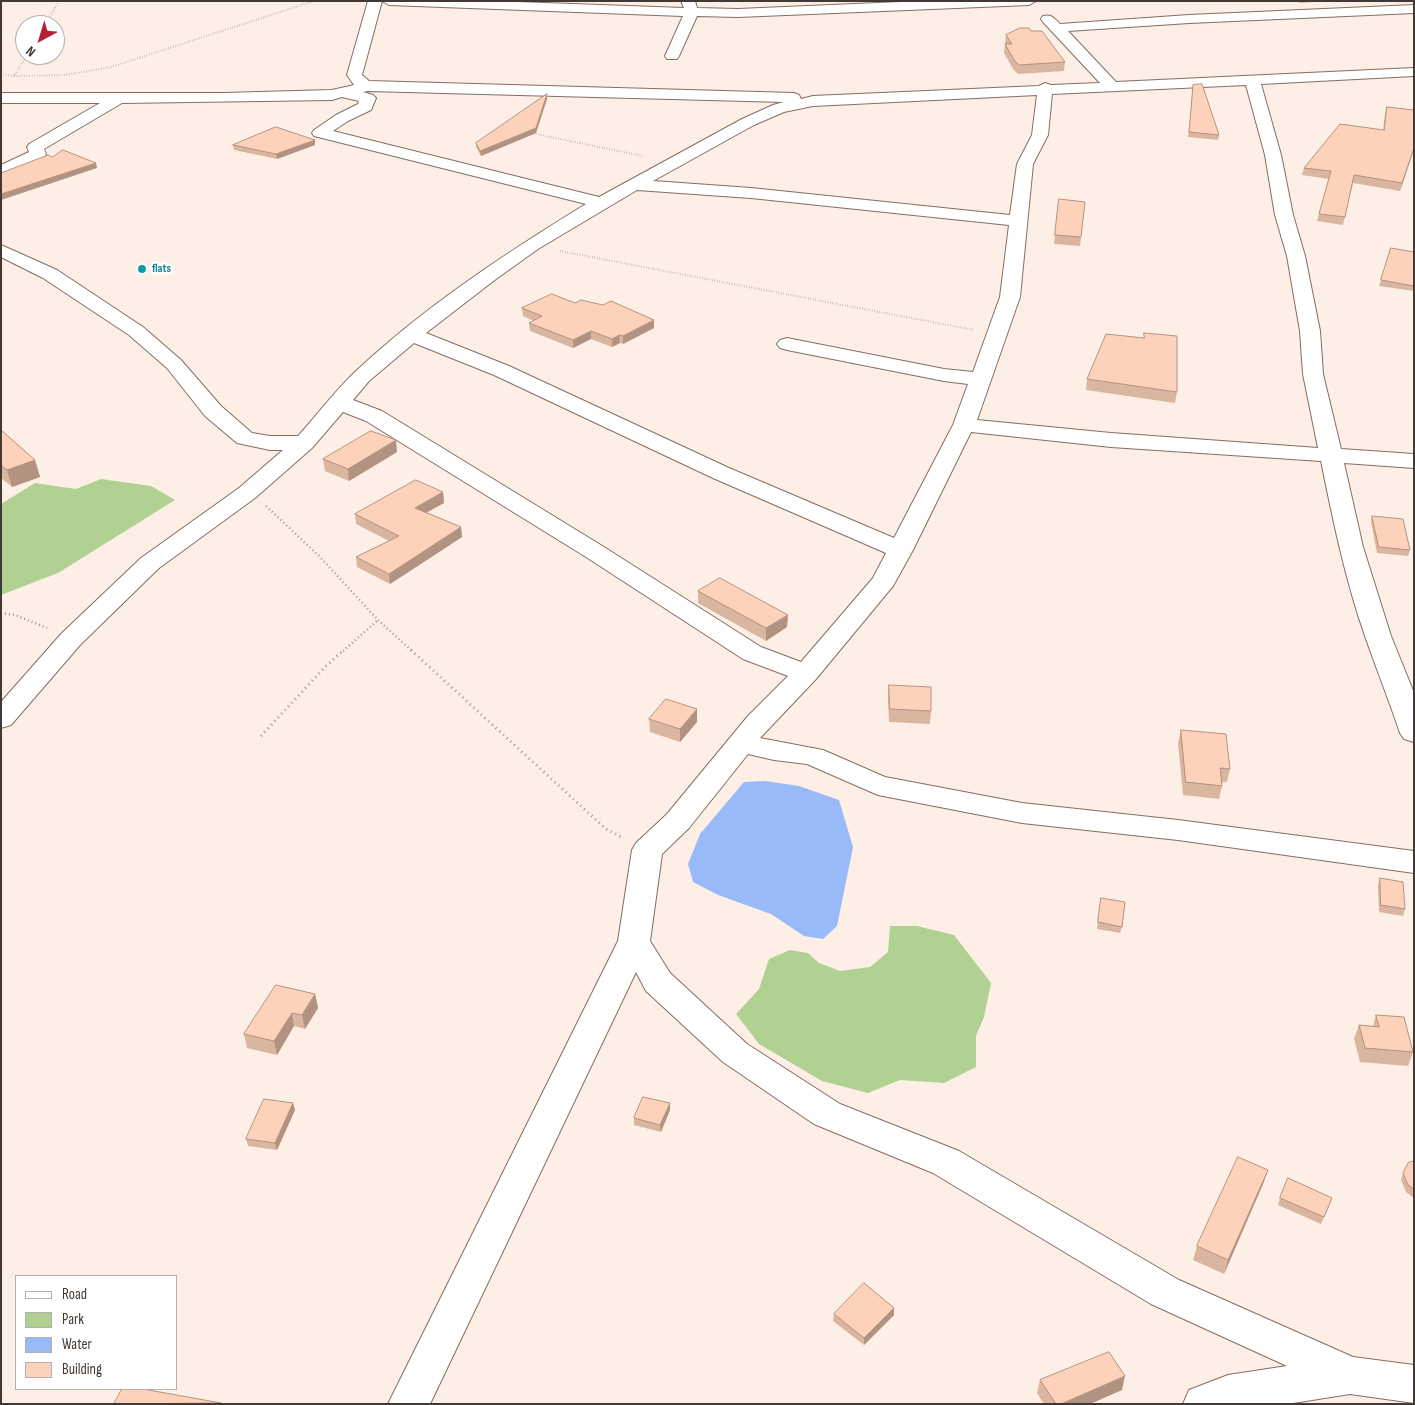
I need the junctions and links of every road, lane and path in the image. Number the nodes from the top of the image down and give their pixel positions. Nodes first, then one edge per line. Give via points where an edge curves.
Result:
1 (59, 1) edge
2 (314, 1) edge
3 (376, 1) edge
4 (389, 1) edge
5 (1030, 1) edge
6 (866, 4) edge
7 (690, 7) edge
8 (1414, 9) edge
9 (51, 15) edge
10 (1056, 28) junction
11 (672, 56) dead end
12 (21, 65) edge
13 (1414, 72) edge
14 (1, 74) edge
15 (14, 76) junction
16 (1252, 79) junction
17 (368, 86) junction
18 (1112, 87) junction
19 (1046, 88) junction
20 (344, 93) junction
21 (1, 98) edge
22 (118, 99) junction
23 (813, 101) junction
24 (523, 132) edge
25 (676, 162) junction
26 (1, 172) edge
27 (632, 185) junction
28 (601, 203) junction
29 (1018, 221) junction
30 (532, 245) junction
31 (1, 250) edge
32 (997, 334) junction
33 (411, 335) junction
34 (788, 344) dead end
35 (981, 379) junction
36 (338, 402) junction
37 (964, 426) junction
38 (304, 444) junction
39 (1330, 456) junction
40 (1414, 461) edge
41 (247, 493) junction
42 (901, 550) junction
43 (1, 613) edge
44 (378, 620) junction
45 (70, 639) junction
46 (806, 673) junction
47 (1, 719) edge
48 (1414, 733) edge
49 (261, 736) dead end
50 (741, 743) junction
51 (648, 850) junction
52 (1414, 862) edge
53 (634, 941) junction
54 (1350, 1375) junction
55 (1414, 1384) edge
56 (409, 1404) edge
57 (1204, 1404) edge

1 - 9 path
2 - 15 path via 112,67 65,75
3 - 17 street via 354,75 361,84
4 - 7 street
5 - 6 street
5 - 10 street
6 - 7 street via 792,12
7 - 11 street
8 - 10 street
10 - 18 street
12 - 15 path
13 - 16 street
14 - 15 path
16 - 18 street
16 - 39 street via 1296,256 1310,331 1313,374
17 - 20 street
17 - 23 street
18 - 19 street
19 - 23 street
19 - 29 street via 1040,135 1025,164
20 - 22 street
20 - 28 street via 368,98 365,107 320,133
21 - 22 street
22 - 26 street via 36,147 38,154
23 - 25 street via 779,108
24 - 25 path
25 - 27 street
27 - 28 street
27 - 29 street via 751,193
28 - 30 street
29 - 32 street via 1010,297
30 - 32 path
30 - 33 street
31 - 38 street via 50,274 136,331 174,364 213,412 245,438
32 - 35 street
33 - 36 street
33 - 42 street via 448,348 765,493
34 - 35 street
35 - 37 street
36 - 38 street
36 - 46 street via 374,416 752,653
37 - 39 street
37 - 42 street
38 - 41 street
39 - 40 street
39 - 48 street via 1351,547 1375,627
41 - 44 path via 257,497 319,556
41 - 45 street via 150,563
42 - 46 street via 884,582
43 - 45 path via 15,615
44 - 49 path via 326,666
44 - 51 path via 606,829
45 - 47 street
46 - 50 street
50 - 51 street via 678,821
50 - 52 street via 812,756 878,785 1022,813
51 - 53 street
53 - 54 street via 658,982 735,1052 827,1114 946,1162 1165,1292
53 - 56 street
54 - 55 street
54 - 57 street via 1228,1394

